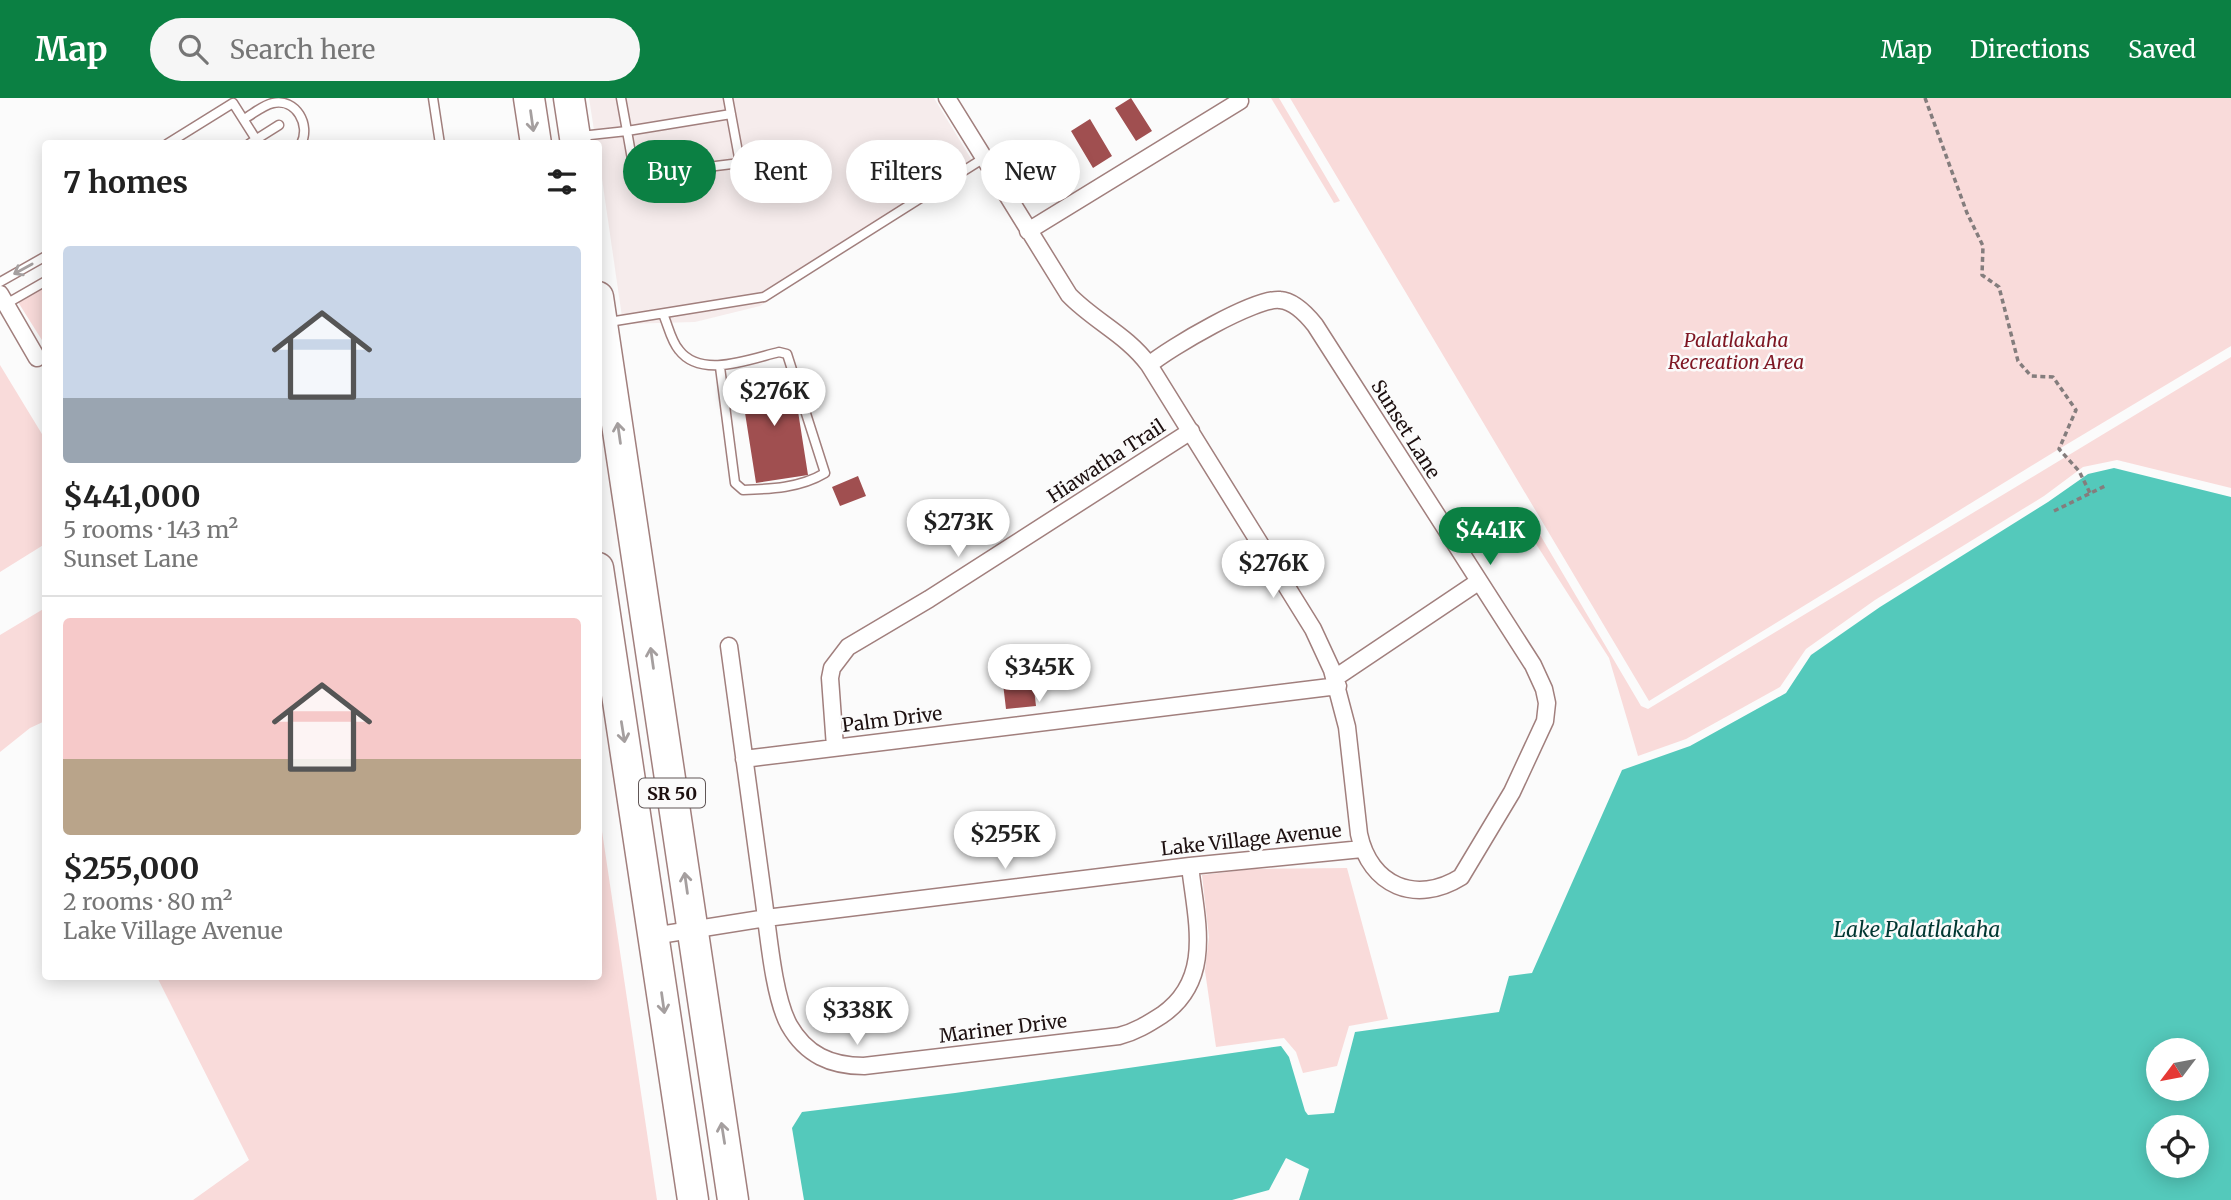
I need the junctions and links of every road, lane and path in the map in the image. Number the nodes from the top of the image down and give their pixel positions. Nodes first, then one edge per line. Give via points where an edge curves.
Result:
1 (433, 98) edge
2 (529, 98) edge
3 (569, 98) edge
4 (621, 98) edge
5 (728, 98) edge
6 (947, 98) edge
7 (1925, 98) edge
8 (1240, 101) dead end
9 (731, 114) junction
10 (244, 119) junction
11 (279, 125) dead end
12 (627, 131) junction
13 (173, 140) edge
14 (254, 140) edge
15 (258, 140) edge
16 (302, 140) edge
17 (439, 140) edge
18 (535, 140) edge
19 (575, 140) edge
20 (981, 153) edge
21 (981, 160) edge
22 (1011, 203) edge
23 (1028, 231) junction
24 (42, 258) edge
25 (0, 282) edge
26 (42, 283) edge
27 (3, 299) edge
28 (602, 310) edge
29 (663, 314) junction
30 (602, 323) edge
31 (37, 358) dead end
32 (1149, 365) junction
33 (720, 367) junction
34 (1191, 431) junction
35 (2105, 486) dead end
36 (2090, 493) junction
37 (2053, 511) dead end
38 (1478, 582) junction
39 (602, 595) edge
40 (729, 646) dead end
41 (1336, 682) junction
42 (835, 747) junction
43 (744, 759) junction
44 (1362, 849) junction
45 (1190, 866) junction
46 (766, 918) junction
47 (692, 929) junction
48 (653, 936) junction
49 (693, 1200) edge
50 (733, 1200) edge

1 - 17 lane
2 -> 18 highway
3 - 19 highway
4 - 12 lane
5 - 9 lane
6 - 20 street, Lake Village Avenue
7 - 36 path via 1983,246 1982,275 1998,287 2018,361 2031,376 2053,377 2076,410 2059,449 2079,471
8 - 23 street
9 - 12 lane
9 - 12 lane via 740,163 635,176
10 - 13 lane via 233,103
10 - 14 lane
10 - 16 lane via 267,104 287,104 302,117
11 - 15 lane
12 - 19 lane
21 - 29 lane via 764,297
22 - 23 street, Lake Village Avenue
23 - 32 street, Lake Village Avenue via 1069,295 1122,335
24 -> 25 lane
26 - 27 lane
27 - 31 street
28 - 29 lane
29 - 33 lane via 679,351 698,363
47 -> 30 highway, SR 50
32 - 34 street, Lake Village Avenue
32 - 38 street, Sunset Lane via 1246,309 1280,299 1289,302 1315,325
33 - 33 lane via 786,354 825,473 812,481 778,488 743,490 735,483
34 - 41 street, Lake Village Avenue via 1313,629
34 - 42 street, Hiawatha Trail via 848,647 830,678
35 - 36 path
36 - 37 path
38 - 41 street, Palm Drive
38 - 44 street, Sunset Lane via 1539,677 1545,721 1512,792 1461,877 1435,887 1398,887 1381,877
39 -> 48 highway, SR 50
40 - 43 street, Mariner Drive
41 - 42 street, Palm Drive
41 - 44 street, Lake Village Avenue via 1347,727
42 - 43 street, Palm Drive
43 - 46 street, Mariner Drive
44 - 45 street, Lake Village Avenue
45 - 46 street, Lake Village Avenue
45 - 46 street, Mariner Drive via 1199,939 1192,981 1169,1010 1119,1036 864,1066 826,1061 811,1053 789,1025
46 - 47 street, Lake Village Avenue
47 - 48 street, Lake Village Avenue
50 -> 47 highway, SR 50
48 -> 49 highway, SR 50

